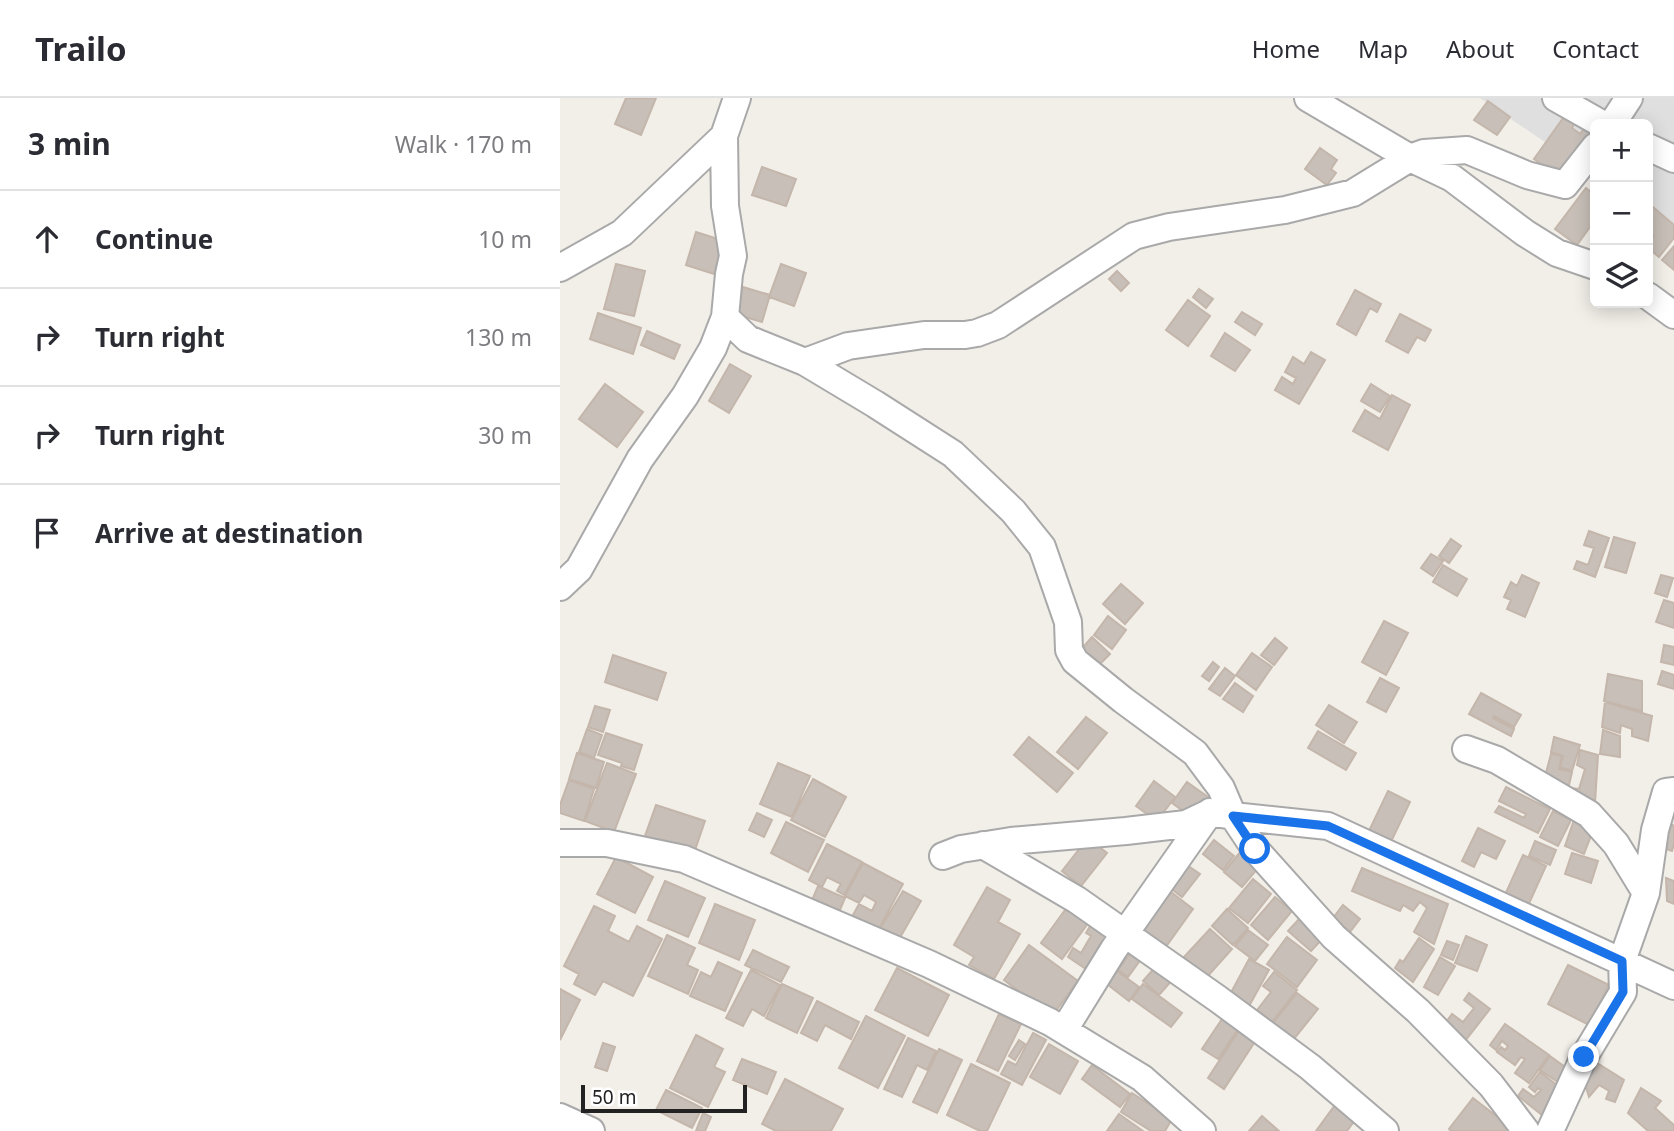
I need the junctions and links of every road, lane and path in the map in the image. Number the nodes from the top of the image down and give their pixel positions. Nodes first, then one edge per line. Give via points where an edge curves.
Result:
1 (737, 98) edge
2 (1308, 98) edge
3 (1556, 98) edge
4 (1629, 98) edge
5 (1592, 119) edge
6 (1615, 119) edge
7 (724, 136) junction
8 (1653, 149) edge
9 (1590, 153) edge
10 (1410, 158) junction
11 (1674, 159) edge
12 (1590, 264) edge
13 (560, 268) edge
14 (1653, 300) edge
15 (1674, 315) edge
16 (725, 317) junction
17 (805, 362) junction
18 (560, 587) edge
19 (1466, 749) dead end
20 (1674, 791) edge
21 (1221, 814) junction
22 (560, 843) edge
23 (983, 845) junction
24 (943, 856) dead end
25 (1646, 893) junction
26 (1125, 933) junction
27 (1622, 961) junction
28 (1674, 986) edge
29 (1064, 1030) junction
30 (560, 1117) edge
31 (591, 1131) edge
32 (1202, 1131) edge
33 (1385, 1131) edge
34 (1527, 1131) edge
35 (1550, 1131) edge

1 - 7 street
2 - 10 street
3 - 5 street
4 - 6 street
7 - 13 street via 622,233
7 - 16 street via 725,206 733,257
8 - 11 street
9 - 10 street via 1565,185 1467,150
10 - 12 street via 1452,178 1557,253
10 - 17 street via 1353,193 1135,236 998,325 965,335 924,335 848,346
14 - 15 street
16 - 17 street via 748,339
16 - 18 street via 685,396 640,460 579,569
17 - 21 street via 953,454 1013,511 1042,547 1068,622 1069,650 1075,661 1195,753 1221,788
19 - 25 street via 1497,760 1589,814 1616,844
20 - 25 street via 1666,792 1655,830
21 - 23 street via 1186,824
21 - 26 street
21 - 27 street via 1328,826
21 - 34 street via 1334,937 1427,1020 1490,1085
22 - 29 street via 607,843 684,859 929,964
23 - 24 street
23 - 26 street
25 - 27 street
26 - 29 street
26 - 33 street via 1310,1067
27 - 28 street
27 - 35 street via 1623,992 1584,1057
29 - 32 street via 1142,1079
30 - 31 street

